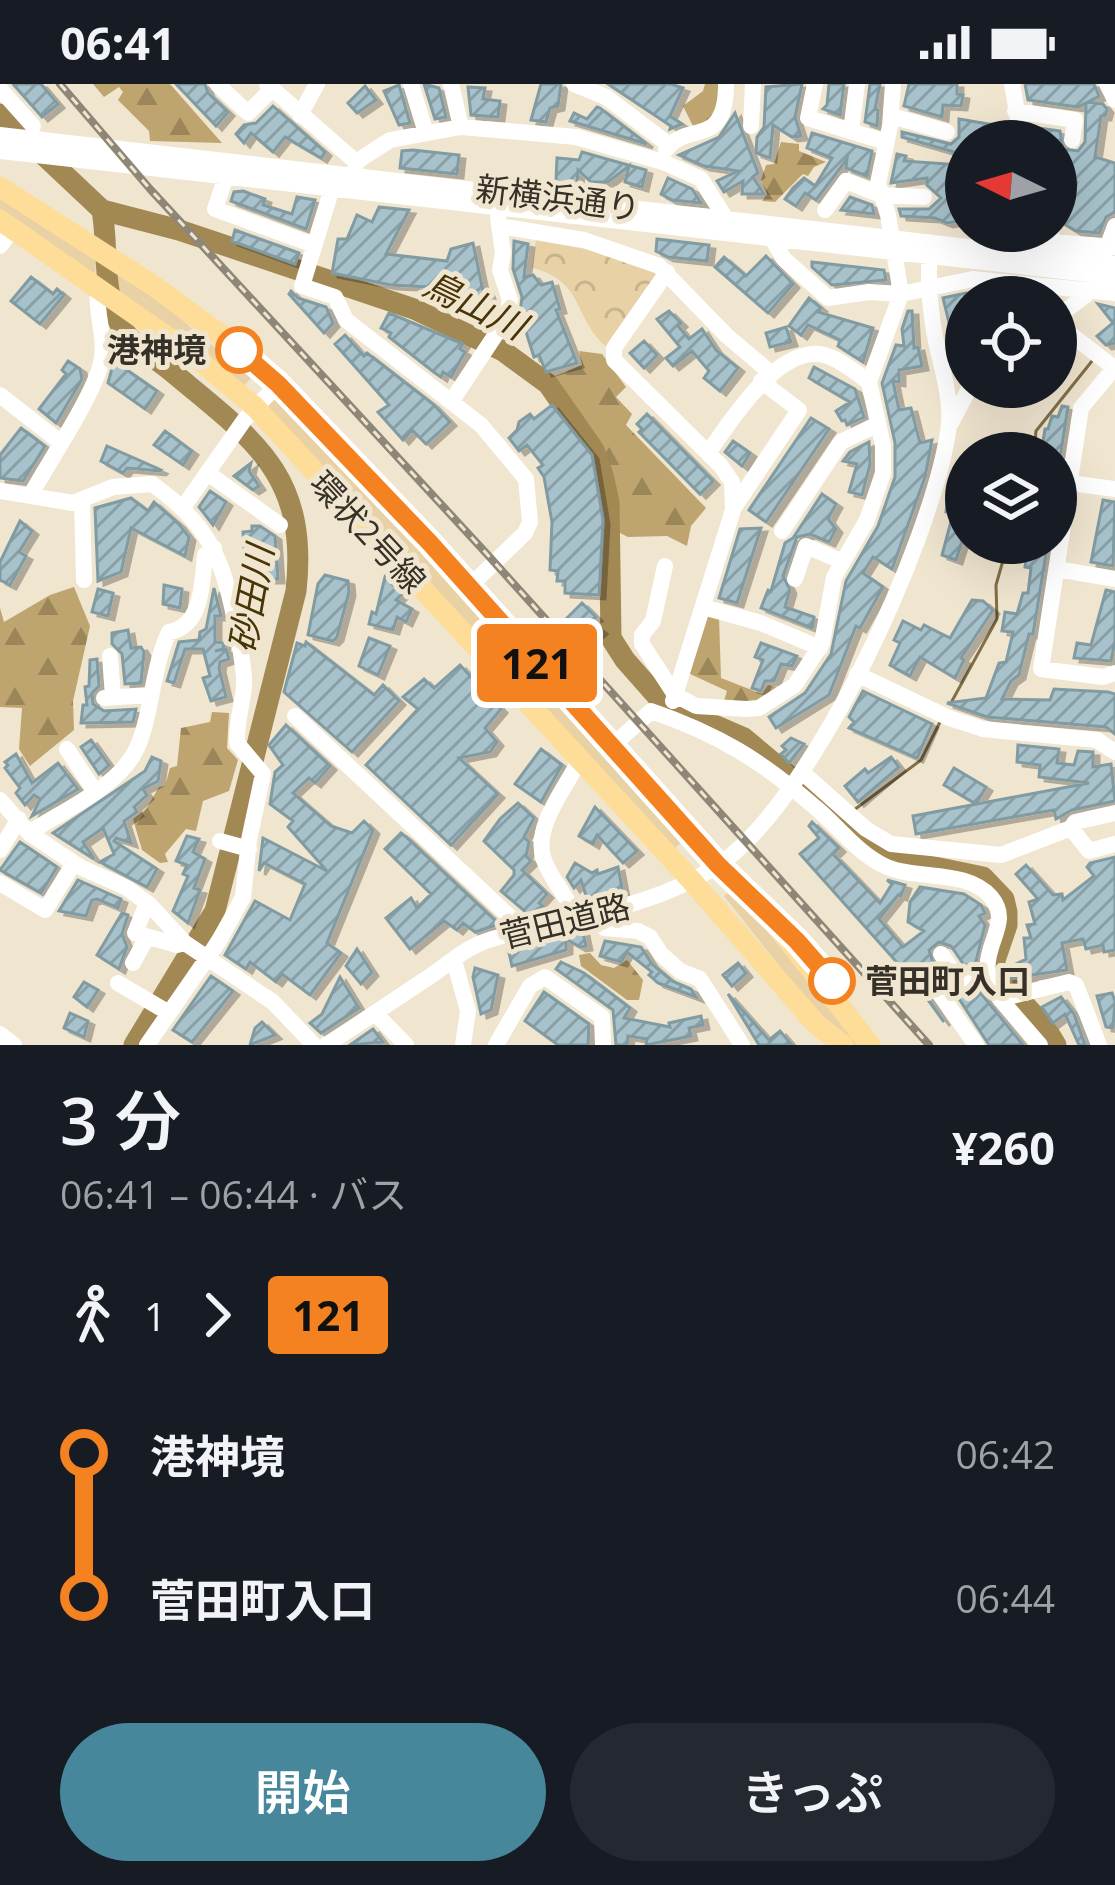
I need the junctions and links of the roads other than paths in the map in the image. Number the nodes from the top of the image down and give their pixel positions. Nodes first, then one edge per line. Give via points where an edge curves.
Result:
1 (217, 84) edge
2 (317, 84) edge
3 (411, 84) edge
4 (451, 84) edge
5 (574, 84) edge
6 (726, 84) edge
7 (753, 84) edge
8 (815, 84) edge
9 (857, 84) edge
10 (893, 84) edge
11 (1012, 84) edge
12 (1107, 84) edge
13 (270, 86) edge
14 (0, 89) edge
15 (1115, 100) edge
16 (1015, 111) junction
17 (300, 115) junction
18 (892, 116) junction
19 (721, 118) junction
20 (1017, 120) edge
21 (1075, 120) edge
22 (34, 126) dead end
23 (461, 127) junction
24 (945, 130) edge
25 (851, 131) junction
26 (426, 133) junction
27 (886, 142) junction
28 (3, 149) edge
29 (666, 153) junction
30 (355, 169) junction
31 (226, 176) junction
32 (0, 187) edge
33 (332, 188) junction
34 (881, 195) junction
35 (925, 197) dead end
36 (496, 206) junction
37 (825, 210) dead end
38 (725, 217) junction
39 (499, 226) junction
40 (4, 232) edge
41 (771, 237) junction
42 (1077, 239) edge
43 (1114, 243) edge
44 (314, 245) junction
45 (930, 250) junction
46 (1075, 266) junction
47 (667, 272) junction
48 (1115, 278) edge
49 (900, 286) junction
50 (98, 290) junction
51 (1091, 291) junction
52 (1115, 293) edge
53 (1077, 303) edge
54 (1077, 338) edge
55 (1114, 367) edge
56 (766, 377) junction
57 (868, 382) junction
58 (278, 384) junction
59 (0, 394) edge
60 (451, 402) junction
61 (960, 408) edge
62 (249, 414) junction
63 (878, 424) junction
64 (950, 427) junction
65 (1077, 439) edge
66 (60, 442) junction
67 (708, 453) junction
68 (209, 474) junction
69 (1077, 483) edge
70 (1115, 489) edge
71 (0, 491) edge
72 (30, 496) junction
73 (82, 501) junction
74 (184, 506) junction
75 (733, 510) junction
76 (280, 525) dead end
77 (782, 530) dead end
78 (214, 548) junction
79 (841, 562) junction
80 (1058, 564) edge
81 (665, 566) dead end
82 (1057, 569) junction
83 (84, 580) dead end
84 (795, 580) dead end
85 (1115, 580) edge
86 (470, 586) junction
87 (703, 607) junction
88 (820, 648) junction
89 (110, 656) dead end
90 (1115, 673) edge
91 (857, 674) junction
92 (675, 694) junction
93 (148, 695) junction
94 (295, 716) dead end
95 (667, 718) junction
96 (611, 748) junction
97 (67, 749) dead end
98 (1115, 752) edge
99 (579, 761) junction
100 (798, 778) junction
101 (94, 790) junction
102 (0, 800) edge
103 (1115, 813) edge
104 (24, 826) junction
105 (1071, 827) junction
106 (220, 841) dead end
107 (1115, 844) edge
108 (245, 848) junction
109 (0, 850) edge
110 (74, 863) junction
111 (718, 865) junction
112 (691, 880) junction
113 (0, 883) edge
114 (147, 903) junction
115 (599, 916) junction
116 (578, 920) junction
117 (777, 926) junction
118 (525, 931) junction
119 (147, 937) junction
120 (196, 951) junction
121 (941, 954) dead end
122 (454, 960) junction
123 (133, 963) dead end
124 (986, 975) junction
125 (928, 977) dead end
126 (118, 982) dead end
127 (1010, 997) junction
128 (169, 1012) junction
129 (375, 1013) junction
130 (816, 1024) junction
131 (1115, 1033) edge
132 (0, 1034) edge
133 (1097, 1038) edge
134 (14, 1045) edge
135 (147, 1045) edge
136 (314, 1045) edge
137 (326, 1045) edge
138 (406, 1045) edge
139 (463, 1045) edge
140 (496, 1045) edge
141 (603, 1045) edge
142 (742, 1045) edge
143 (828, 1045) edge
144 (843, 1045) edge
145 (870, 1045) edge
146 (887, 1045) edge
147 (976, 1045) edge
148 (1040, 1045) edge

1 - 13 street via 248,113
2 - 17 street
3 - 26 street
4 - 23 street
5 - 29 street via 606,97
6 - 19 street
7 - 19 street via 751,122
8 - 25 street via 808,118
9 - 25 street
10 - 18 street
11 - 16 street
12 - 15 street
13 - 17 street
14 - 22 street
16 - 20 street
16 - 21 street
17 - 30 street
18 - 24 street
18 - 27 street
19 - 29 street
23 - 26 street
23 - 29 street
25 - 27 street
26 - 30 street via 390,140
27 - 34 street
28 - 30 street, 新横浜通り via 47,140
28 - 31 street, 新横浜通り
29 - 38 street via 701,179
30 - 33 street
30 - 38 street, 新横浜通り
31 - 33 street, 新横浜通り
31 - 44 street via 215,209
32 - 58 main road, 環状2号線 via 225,338
33 - 36 street, 新横浜通り
33 - 44 street
34 - 35 street
34 - 37 street via 846,182
34 - 49 street
36 - 39 street
36 - 41 street, 新横浜通り
38 - 45 street, 新横浜通り
39 - 47 street via 620,250
39 - 60 street via 506,319
40 - 50 main road, 環状2号線
41 - 45 street, 新横浜通り
41 - 49 street via 828,298
42 - 43 street
43 - 46 street, 新横浜通り
43 - 51 street
44 - 60 street via 302,286 335,297 346,320
45 - 46 street, 新横浜通り
45 - 64 street
46 - 48 street, 新横浜通り
47 - 56 street
47 - 67 street via 614,359
49 - 51 street via 973,279
49 - 57 street
50 - 62 main road, 環状2号線 via 193,355
50 - 66 street via 101,363
51 - 52 street
51 - 53 street
54 - 55 street
55 - 65 street via 1082,408
56 - 57 street via 814,354
56 - 67 street
56 - 75 street via 799,410
57 - 63 street
58 - 62 street
58 - 86 main road, 環状2号線
59 - 66 street
60 - 86 street via 522,470 530,492 525,533
61 - 64 street, 菅田道路
62 - 68 street
62 - 99 main road, 環状2号線
63 - 77 street via 841,442
63 - 79 street via 880,485
64 - 91 street, 菅田道路 via 908,567
66 - 72 street
67 - 75 street via 732,482
68 - 74 street
68 - 76 street
69 - 70 street
71 - 72 street
72 - 73 street
73 - 74 street via 113,487 152,484
73 - 83 street
74 - 78 street
75 - 87 street
78 - 93 street via 205,555 192,620 169,632
78 - 108 street via 241,659 237,743 261,768
79 - 84 street via 806,546
79 - 88 street
80 - 82 street
81 - 92 street via 641,635
82 - 85 street
82 - 90 street via 1041,669
86 - 96 main road, 環状2号線
87 - 88 street
87 - 92 street
88 - 92 street via 795,685 759,708 696,706
89 - 93 street via 109,697
91 - 98 street via 983,729 1097,740
91 - 100 street, 菅田道路
92 - 95 street
93 - 101 street via 137,748
94 - 118 street
95 - 96 street via 651,711
95 - 100 street
96 - 111 main road, 環状2号線
97 - 101 street
99 - 112 main road, 環状2号線
99 - 116 street via 541,846
100 - 105 street via 891,844 1001,854
100 - 111 street, 菅田道路
100 - 124 street via 882,865 971,882 990,895 999,926
101 - 104 street
102 - 104 street
103 - 105 street
104 - 109 street
104 - 110 street
105 - 107 street via 1089,851
106 - 108 street
108 - 120 street via 243,897
110 - 113 street via 45,910
110 - 114 street
111 - 112 street, 菅田道路
111 - 117 main road, 環状2号線
112 - 115 street, 菅田道路
112 - 130 main road, 環状2号線
114 - 119 street via 135,933
114 - 120 street
115 - 116 street, 菅田道路
115 - 142 street via 604,928 650,937 680,970 708,985
116 - 118 street, 菅田道路
117 - 145 main road, 環状2号線
117 - 146 main road
118 - 122 street, 菅田道路
119 - 120 street
119 - 123 street
120 - 128 street
120 - 136 street via 273,1002
121 - 124 street via 958,977
122 - 129 street, 菅田道路
122 - 139 street via 468,1011
124 - 127 street
125 - 147 street
126 - 128 street
127 - 133 street via 1076,985
127 - 148 street
128 - 135 street
129 - 137 street, 菅田道路
129 - 138 street
130 - 143 main road
130 - 144 main road, 環状2号線
131 - 133 street
132 - 134 street
140 - 141 street via 530,986 544,977 602,1017

